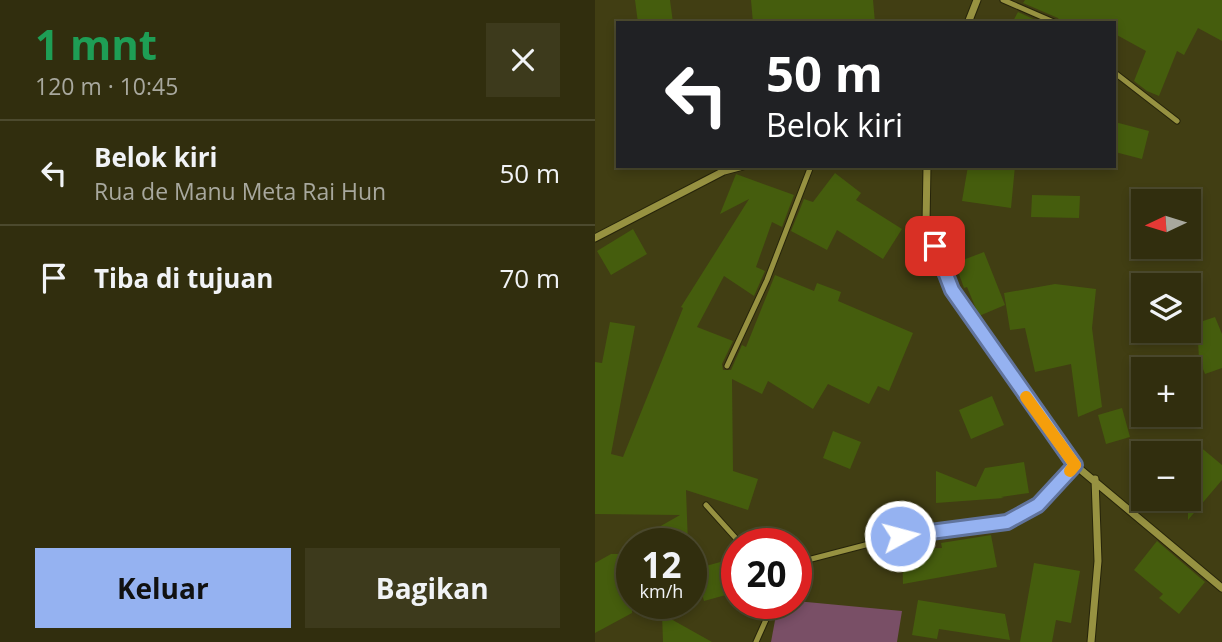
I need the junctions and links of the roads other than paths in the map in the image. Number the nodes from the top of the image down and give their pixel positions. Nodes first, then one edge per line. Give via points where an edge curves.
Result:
1 (977, 0) edge
2 (1003, 0) edge
3 (969, 21) edge
4 (1051, 21) edge
5 (1116, 75) edge
6 (1177, 121) dead end
7 (735, 168) edge
8 (810, 168) edge
9 (927, 168) edge
10 (595, 238) edge
11 (727, 366) dead end
12 (1075, 465) junction
13 (1095, 480) junction
14 (706, 505) dead end
15 (727, 528) edge
16 (812, 559) edge
17 (1222, 588) edge
18 (766, 619) edge
19 (756, 642) edge
20 (1091, 642) edge

1 - 3 street
2 - 4 lane
5 - 6 lane
7 - 10 street
8 - 11 lane via 767,280
9 - 12 street via 926,224 952,290
12 - 13 street
12 - 16 lane via 1038,505 1007,522 900,536
13 - 17 street
13 - 20 street via 1098,561
14 - 15 lane
18 - 19 lane

